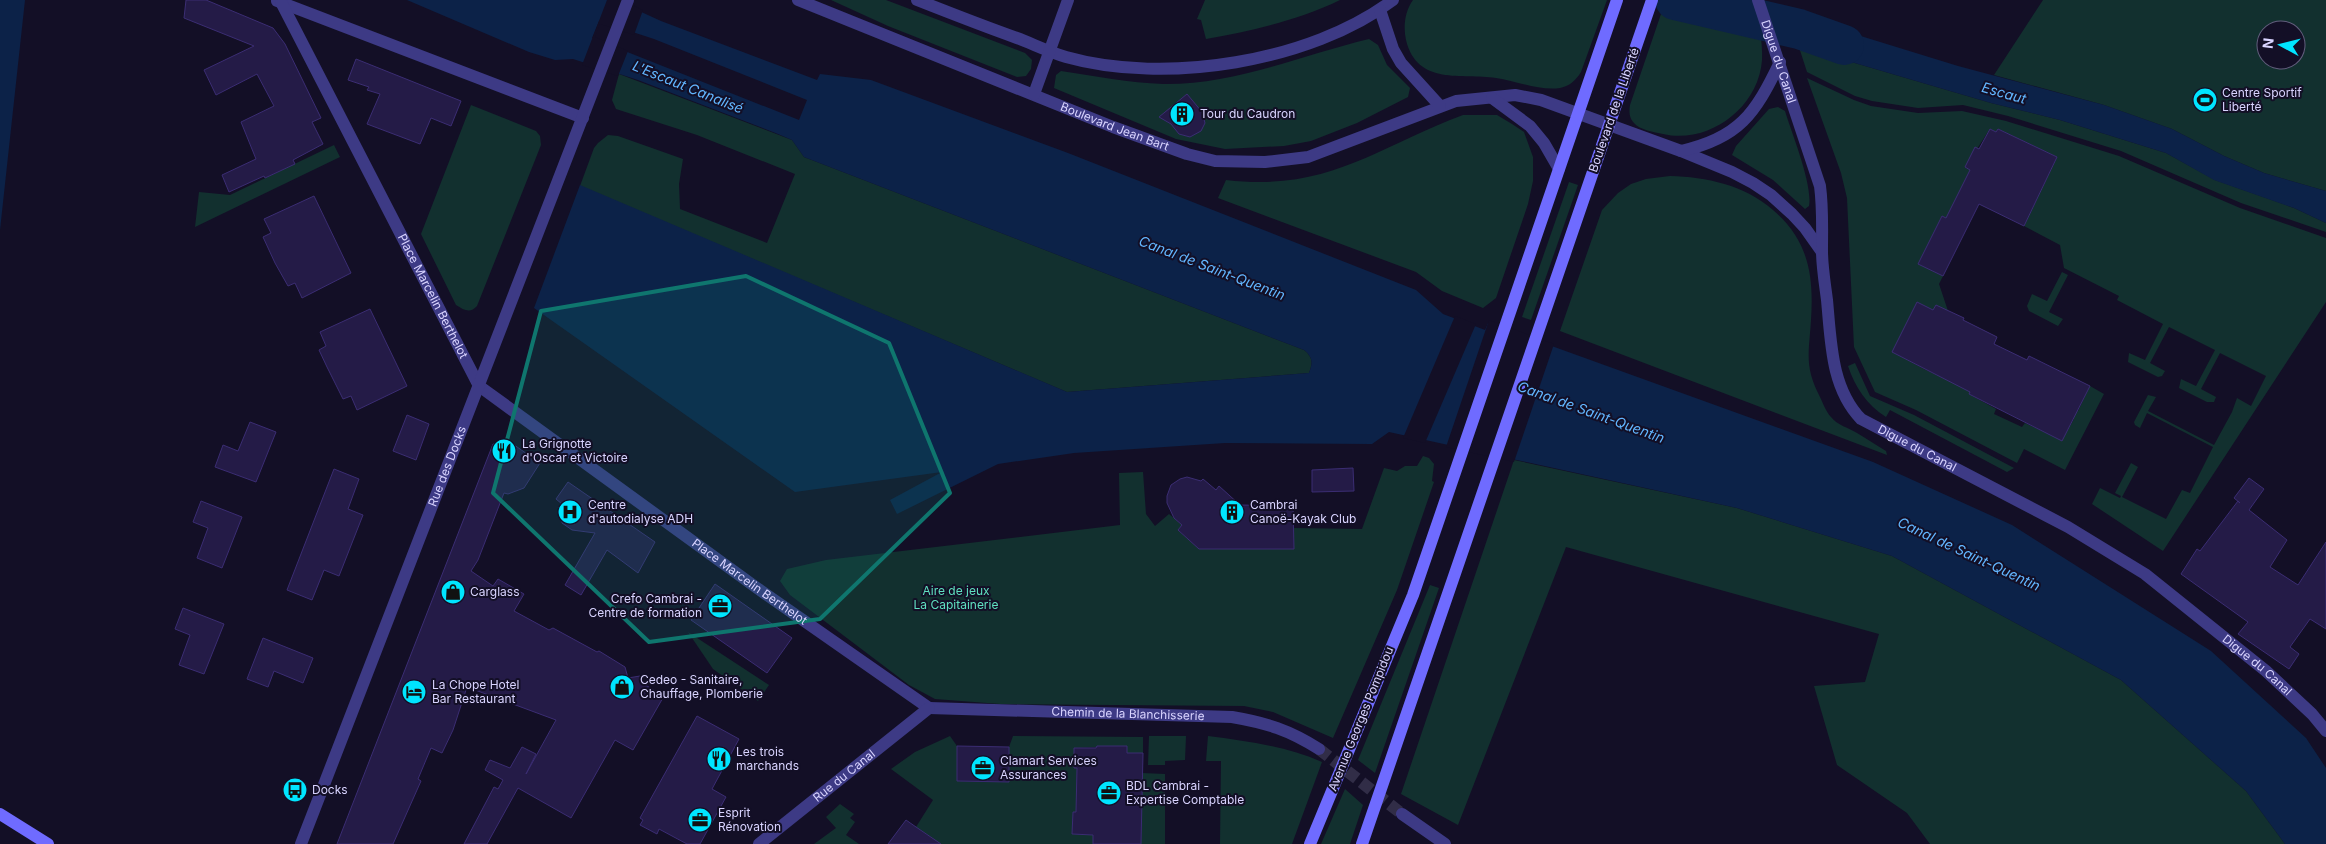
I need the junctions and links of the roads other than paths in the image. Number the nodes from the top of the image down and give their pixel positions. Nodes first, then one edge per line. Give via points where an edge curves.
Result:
1 (628, 0) edge
2 (798, 0) edge
3 (918, 0) edge
4 (1068, 0) edge
5 (1393, 0) edge
6 (1617, 0) edge
7 (1652, 0) edge
8 (1758, 0) edge
9 (278, 1) edge
10 (1380, 10) junction
11 (1050, 51) junction
12 (1780, 62) junction
13 (1034, 94) junction
14 (1492, 98) junction
15 (1440, 106) junction
16 (1579, 113) junction
17 (583, 118) junction
18 (1609, 124) junction
19 (1681, 151) junction
20 (1559, 169) junction
21 (1822, 252) junction
22 (479, 386) junction
23 (929, 708) junction
24 (2326, 730) edge
25 (1320, 749) tunnel mouth
26 (0, 814) edge
27 (1402, 814) tunnel mouth
28 (48, 844) edge
29 (301, 844) edge
30 (759, 844) edge
31 (1310, 844) edge
32 (1362, 844) edge
33 (1445, 844) edge

1 - 17 street, Rue des Docks
2 - 13 street, Boulevard Jean Bart
3 - 11 street
4 - 11 street
5 - 10 street
6 - 16 main road
7 - 18 main road, Boulevard de la Liberté
8 - 12 street, Digue du Canal
9 - 17 street, Place Marcelin Berthelot
9 - 22 street, Place Marcelin Berthelot
10 - 11 street via 1339,33 1317,41 1202,67 1131,68
10 - 15 street via 1401,63
11 - 13 street
12 - 19 street via 1759,102 1744,121 1717,141
12 - 21 street, Digue du Canal via 1820,186
13 - 15 street, Boulevard Jean Bart via 1187,154 1241,162 1308,157
14 - 15 street, Boulevard Jean Bart via 1470,98
14 - 16 street, Boulevard Jean Bart via 1515,95 1550,102
14 - 20 street via 1530,126
16 - 18 street, Boulevard Jean Bart
16 - 20 main road
17 - 22 street, Rue des Docks
18 - 19 street, Boulevard Jean Bart
18 - 32 main road, Boulevard de la Liberté
19 - 21 street, Boulevard Jean Bart via 1732,172 1771,195 1805,228
20 - 31 main road, Avenue Georges Pompidou via 1413,595
21 - 24 street, Digue du Canal via 1832,357 1843,394 1861,419 2053,518 2145,574 2266,671
22 - 23 street, Place Marcelin Berthelot via 757,588
22 - 29 street, Rue des Docks
23 - 25 street, Chemin de la Blanchisserie via 1232,717 1284,729
23 - 30 street, Rue du Canal
26 - 28 main road
27 - 33 street

